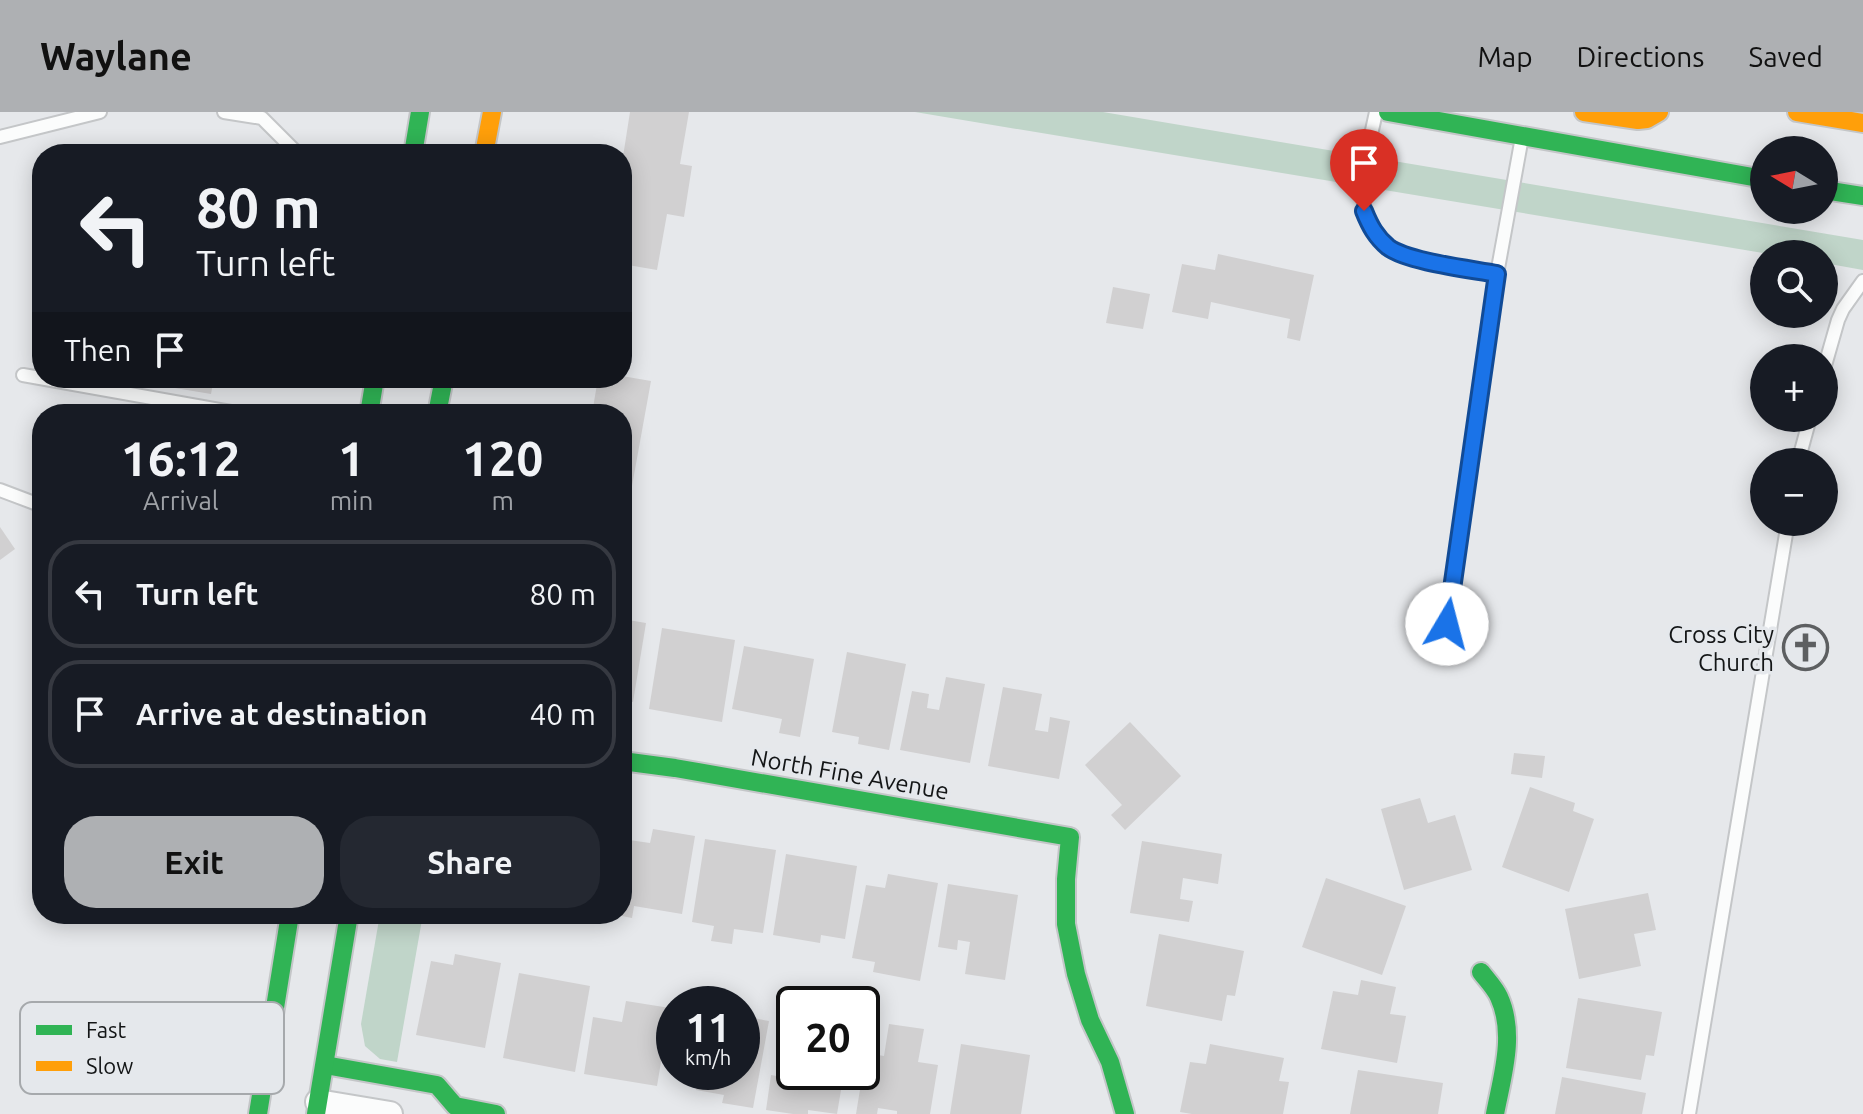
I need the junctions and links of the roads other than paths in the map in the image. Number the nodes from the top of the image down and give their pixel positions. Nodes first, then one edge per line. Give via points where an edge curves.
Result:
1 (100, 112) edge
2 (224, 112) edge
3 (420, 112) edge
4 (492, 112) edge
5 (1376, 112) edge
6 (1388, 112) edge
7 (1584, 112) edge
8 (1659, 112) edge
9 (1797, 112) edge
10 (1863, 123) edge
11 (1522, 136) junction
12 (0, 137) edge
13 (288, 144) edge
14 (415, 144) edge
15 (486, 144) edge
16 (1750, 177) edge
17 (1838, 192) edge
18 (1863, 196) edge
19 (1497, 274) junction
20 (1863, 282) edge
21 (1831, 344) edge
22 (23, 375) dead end
23 (32, 377) edge
24 (96, 388) edge
25 (186, 404) edge
26 (0, 490) edge
27 (32, 502) edge
28 (1786, 536) edge
29 (1447, 624) dead end
30 (632, 762) edge
31 (288, 924) edge
32 (347, 924) edge
33 (1481, 972) dead end
34 (276, 1002) edge
35 (325, 1065) junction
36 (261, 1094) edge
37 (317, 1108) edge
38 (448, 1110) edge
39 (258, 1114) edge
40 (390, 1114) edge
41 (496, 1114) edge
42 (1125, 1114) edge
43 (1495, 1114) edge
44 (1689, 1114) edge

1 - 12 lane
2 - 13 lane via 262,118
3 - 14 main road
4 - 15 main road
5 - 19 lane via 1362,181 1372,231 1406,256
6 - 11 main road
7 - 8 main road via 1638,120
9 - 10 main road
11 - 16 main road
11 - 19 lane
17 - 18 main road
19 - 29 lane
20 - 21 lane via 1843,309
22 - 23 lane
24 - 25 lane
26 - 27 lane
28 - 44 lane
30 - 42 main road, North Fine Avenue via 1070,837 1066,924 1090,1020 1110,1062
31 - 34 main road
32 - 35 main road
33 - 43 main road via 1500,999 1507,1026
35 - 37 main road
35 - 38 main road via 437,1085
36 - 39 main road
37 - 40 street
38 - 41 main road

